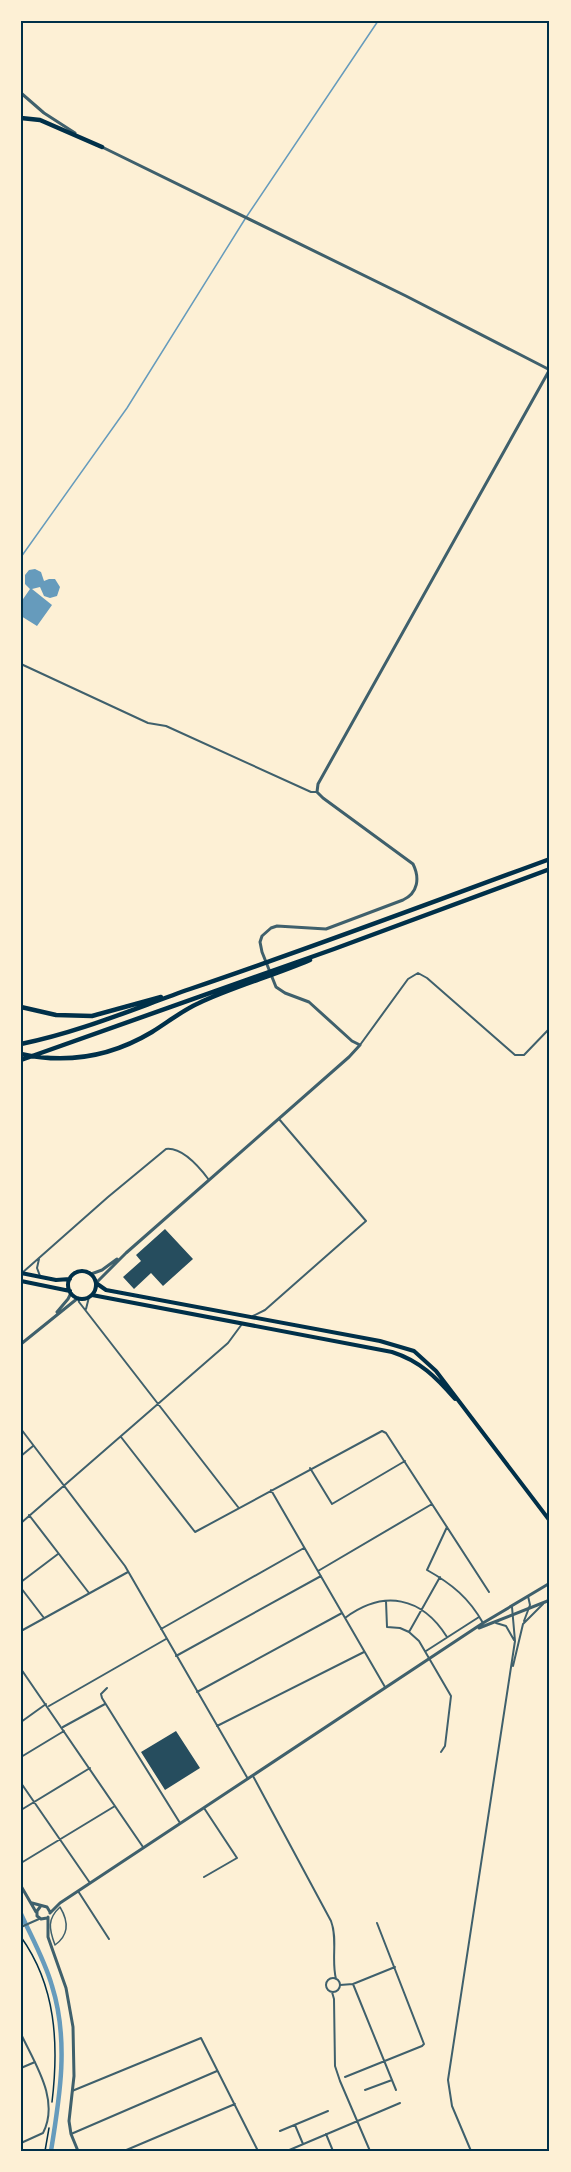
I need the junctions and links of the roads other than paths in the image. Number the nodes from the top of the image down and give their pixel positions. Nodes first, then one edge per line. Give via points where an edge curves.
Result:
1 (21, 93) edge
2 (21, 118) edge
3 (102, 147) junction
4 (550, 370) edge
5 (21, 664) edge
6 (317, 792) junction
7 (550, 859) edge
8 (550, 869) edge
9 (252, 979) junction
10 (170, 996) junction
11 (21, 1007) edge
12 (550, 1028) edge
13 (21, 1044) edge
14 (360, 1045) junction
15 (21, 1054) edge
16 (21, 1060) edge
17 (279, 1119) junction
18 (209, 1180) junction
19 (126, 1253) junction
20 (39, 1259) junction
21 (22, 1273) edge
22 (91, 1274) junction
23 (40, 1276) junction
24 (70, 1278) junction
25 (21, 1281) edge
26 (96, 1283) junction
27 (71, 1292) junction
28 (90, 1296) junction
29 (78, 1298) junction
30 (86, 1309) junction
31 (56, 1313) junction
32 (250, 1317) junction
33 (242, 1323) junction
34 (21, 1344) edge
35 (157, 1403) junction
36 (21, 1429) edge
37 (483, 1433) junction
38 (121, 1437) junction
39 (34, 1445) junction
40 (21, 1456) edge
41 (405, 1461) junction
42 (310, 1468) junction
43 (64, 1486) junction
44 (271, 1490) junction
45 (432, 1504) junction
46 (238, 1507) junction
47 (29, 1515) junction
48 (550, 1521) edge
49 (21, 1522) edge
50 (447, 1527) junction
51 (304, 1548) junction
52 (58, 1554) junction
53 (318, 1570) junction
54 (128, 1572) junction
55 (321, 1576) junction
56 (440, 1577) junction
57 (21, 1582) edge
58 (550, 1583) edge
59 (21, 1588) edge
60 (489, 1592) dead end
61 (89, 1593) junction
62 (528, 1596) junction
63 (550, 1600) edge
64 (386, 1601) junction
65 (545, 1602) junction
66 (513, 1605) junction
67 (421, 1608) junction
68 (528, 1609) junction
69 (342, 1613) junction
70 (513, 1615) junction
71 (480, 1617) junction
72 (44, 1618) junction
73 (345, 1618) junction
74 (494, 1622) junction
75 (483, 1623) junction
76 (523, 1624) junction
77 (160, 1629) junction
78 (472, 1630) junction
79 (21, 1631) edge
80 (409, 1632) junction
81 (447, 1637) junction
82 (166, 1639) junction
83 (515, 1641) junction
84 (426, 1651) junction
85 (364, 1652) junction
86 (176, 1656) junction
87 (429, 1659) junction
88 (21, 1669) edge
89 (509, 1681) junction
90 (107, 1688) dead end
91 (385, 1688) junction
92 (197, 1692) junction
93 (105, 1704) junction
94 (47, 1705) junction
95 (21, 1722) edge
96 (217, 1726) junction
97 (63, 1729) junction
98 (441, 1752) dead end
99 (21, 1757) edge
100 (90, 1768) junction
101 (253, 1776) junction
102 (248, 1779) junction
103 (21, 1783) edge
104 (34, 1802) junction
105 (115, 1806) junction
106 (204, 1808) junction
107 (21, 1810) edge
108 (180, 1823) junction
109 (61, 1840) junction
110 (143, 1848) junction
111 (21, 1863) edge
112 (204, 1877) dead end
113 (90, 1883) junction
114 (21, 1886) edge
115 (78, 1891) junction
116 (32, 1903) junction
117 (59, 1906) junction
118 (40, 1907) junction
119 (47, 1907) junction
120 (36, 1912) junction
121 (49, 1915) junction
122 (39, 1920) junction
123 (377, 1923) dead end
124 (47, 1926) junction
125 (21, 1928) edge
126 (109, 1939) dead end
127 (395, 1967) junction
128 (334, 1970) junction
129 (331, 1979) junction
130 (336, 1979) junction
131 (353, 1984) junction
132 (340, 1985) junction
133 (336, 1991) junction
134 (332, 1992) junction
135 (334, 1999) junction
136 (21, 2034) edge
137 (384, 2061) junction
138 (35, 2062) junction
139 (21, 2068) edge
140 (218, 2071) junction
141 (345, 2077) dead end
142 (392, 2080) junction
143 (365, 2090) dead end
144 (396, 2090) dead end
145 (72, 2091) junction
146 (400, 2103) dead end
147 (235, 2104) junction
148 (328, 2111) dead end
149 (357, 2122) junction
150 (295, 2125) junction
151 (280, 2131) dead end
152 (70, 2134) junction
153 (326, 2134) junction
154 (21, 2143) edge
155 (303, 2144) junction
156 (297, 2149) edge
157 (78, 2151) edge
158 (124, 2151) edge
159 (258, 2151) edge
160 (287, 2151) edge
161 (333, 2151) edge
162 (370, 2151) edge
163 (471, 2151) edge

1 - 3 street via 60,124
2 - 3 highway via 40,120
3 - 4 street
4 - 6 street
5 - 6 street via 148,723 166,726
6 - 14 street via 410,860 417,874 413,893 403,900 326,928 277,926 262,936 262,952 276,987 309,1002
7 - 10 highway
8 - 9 highway
9 - 15 highway via 196,1004 138,1040 111,1051 56,1059
9 - 16 highway
10 - 11 highway via 92,1016 56,1015
10 - 13 highway via 73,1032
12 - 14 street via 524,1055 515,1056 418,973 408,979
14 - 17 street
17 - 18 street
17 - 32 street via 366,1221 265,1310
18 - 19 street
18 - 20 street via 197,1165 166,1149
19 - 22 street
19 - 26 street
20 - 21 street
20 - 23 street
21 - 23 main road
22 - 24 main road via 80,1271
22 - 26 main road
23 - 24 main road
24 - 27 main road
25 - 27 main road
26 - 28 main road
26 - 32 main road via 106,1290
27 - 29 main road
27 - 31 street
28 - 29 main road
28 - 30 street
28 - 33 main road
29 - 30 street
29 - 31 street
30 - 35 street
31 - 34 street
32 - 37 main road via 414,1351 436,1371
33 - 35 street via 232,1339
33 - 37 main road via 408,1357 434,1375
35 - 38 street
35 - 46 street
36 - 39 street
37 - 48 main road
38 - 43 street
38 - 46 street via 195,1532
39 - 40 street
39 - 43 street
41 - 42 street via 382,1431
41 - 42 street via 332,1504
41 - 45 street
42 - 44 street
43 - 47 street
43 - 54 street
44 - 46 street
44 - 51 street
45 - 50 street
45 - 53 street
47 - 49 street
47 - 52 street
50 - 56 street via 427,1570
50 - 60 street
51 - 53 street
51 - 77 street
52 - 57 street
52 - 61 street
53 - 55 street
54 - 61 street
54 - 77 street
55 - 69 street
55 - 86 street
56 - 67 street
56 - 71 street via 464,1595
58 - 62 street
59 - 72 street
61 - 72 street
62 - 66 street
62 - 68 street
63 - 65 street
64 - 67 street
64 - 73 street via 366,1605
64 - 80 street via 387,1627
65 - 68 street
65 - 76 street
66 - 70 street
66 - 75 street
67 - 80 street
67 - 81 street
68 - 70 street
68 - 76 street
69 - 73 street
69 - 92 street
70 - 74 street
70 - 83 street
71 - 75 street
71 - 81 street
72 - 79 street
73 - 85 street
74 - 78 street
74 - 83 street via 506,1626
75 - 78 street
76 - 89 street
77 - 82 street
78 - 87 street
80 - 84 street
81 - 84 street
82 - 86 street
82 - 94 street
83 - 89 street
84 - 87 street
85 - 91 street
85 - 96 street
86 - 92 street
87 - 91 street
87 - 98 street via 452,1699
88 - 94 street
89 - 163 street via 448,2080 452,2106
90 - 93 street via 101,1694
91 - 101 street
92 - 96 street
93 - 97 street
93 - 108 street
94 - 95 street
94 - 97 street
96 - 102 street
97 - 99 street
97 - 100 street
100 - 104 street
100 - 105 street
101 - 102 street
101 - 128 street via 332,1921
102 - 106 street
103 - 104 street
104 - 107 street
104 - 109 street
105 - 109 street
105 - 110 street
106 - 108 street
106 - 112 street via 237,1858
108 - 110 street
109 - 111 street
109 - 113 street
110 - 113 street
113 - 115 street
114 - 116 street
115 - 117 street
115 - 126 street
116 - 118 street
116 - 120 street
117 - 117 street via 50,1922 55,1945 67,1926
117 - 119 street
117 - 121 street
118 - 119 street
118 - 120 street
119 - 121 street
120 - 122 street
121 - 122 street
121 - 124 street
122 - 124 street
122 - 125 street
123 - 127 street
124 - 145 street via 73,2020
127 - 131 street
127 - 137 street via 424,2044
128 - 129 street
128 - 130 street
129 - 130 street
129 - 134 street via 327,1986
130 - 132 street
131 - 132 street
131 - 137 street
132 - 133 street
133 - 134 street
133 - 135 street
134 - 135 street
135 - 149 street via 335,2066
136 - 138 street
137 - 141 street
137 - 142 street
138 - 139 street
138 - 154 street via 49,2100 45,2130
140 - 145 street via 201,2038
140 - 147 street
140 - 152 street
142 - 143 street
142 - 144 street
145 - 152 street
146 - 149 street
147 - 158 street
147 - 159 street
148 - 150 street
149 - 153 street
149 - 162 street
150 - 151 street
150 - 155 street
152 - 157 street
153 - 155 street
153 - 161 street
155 - 156 street
156 - 160 street

